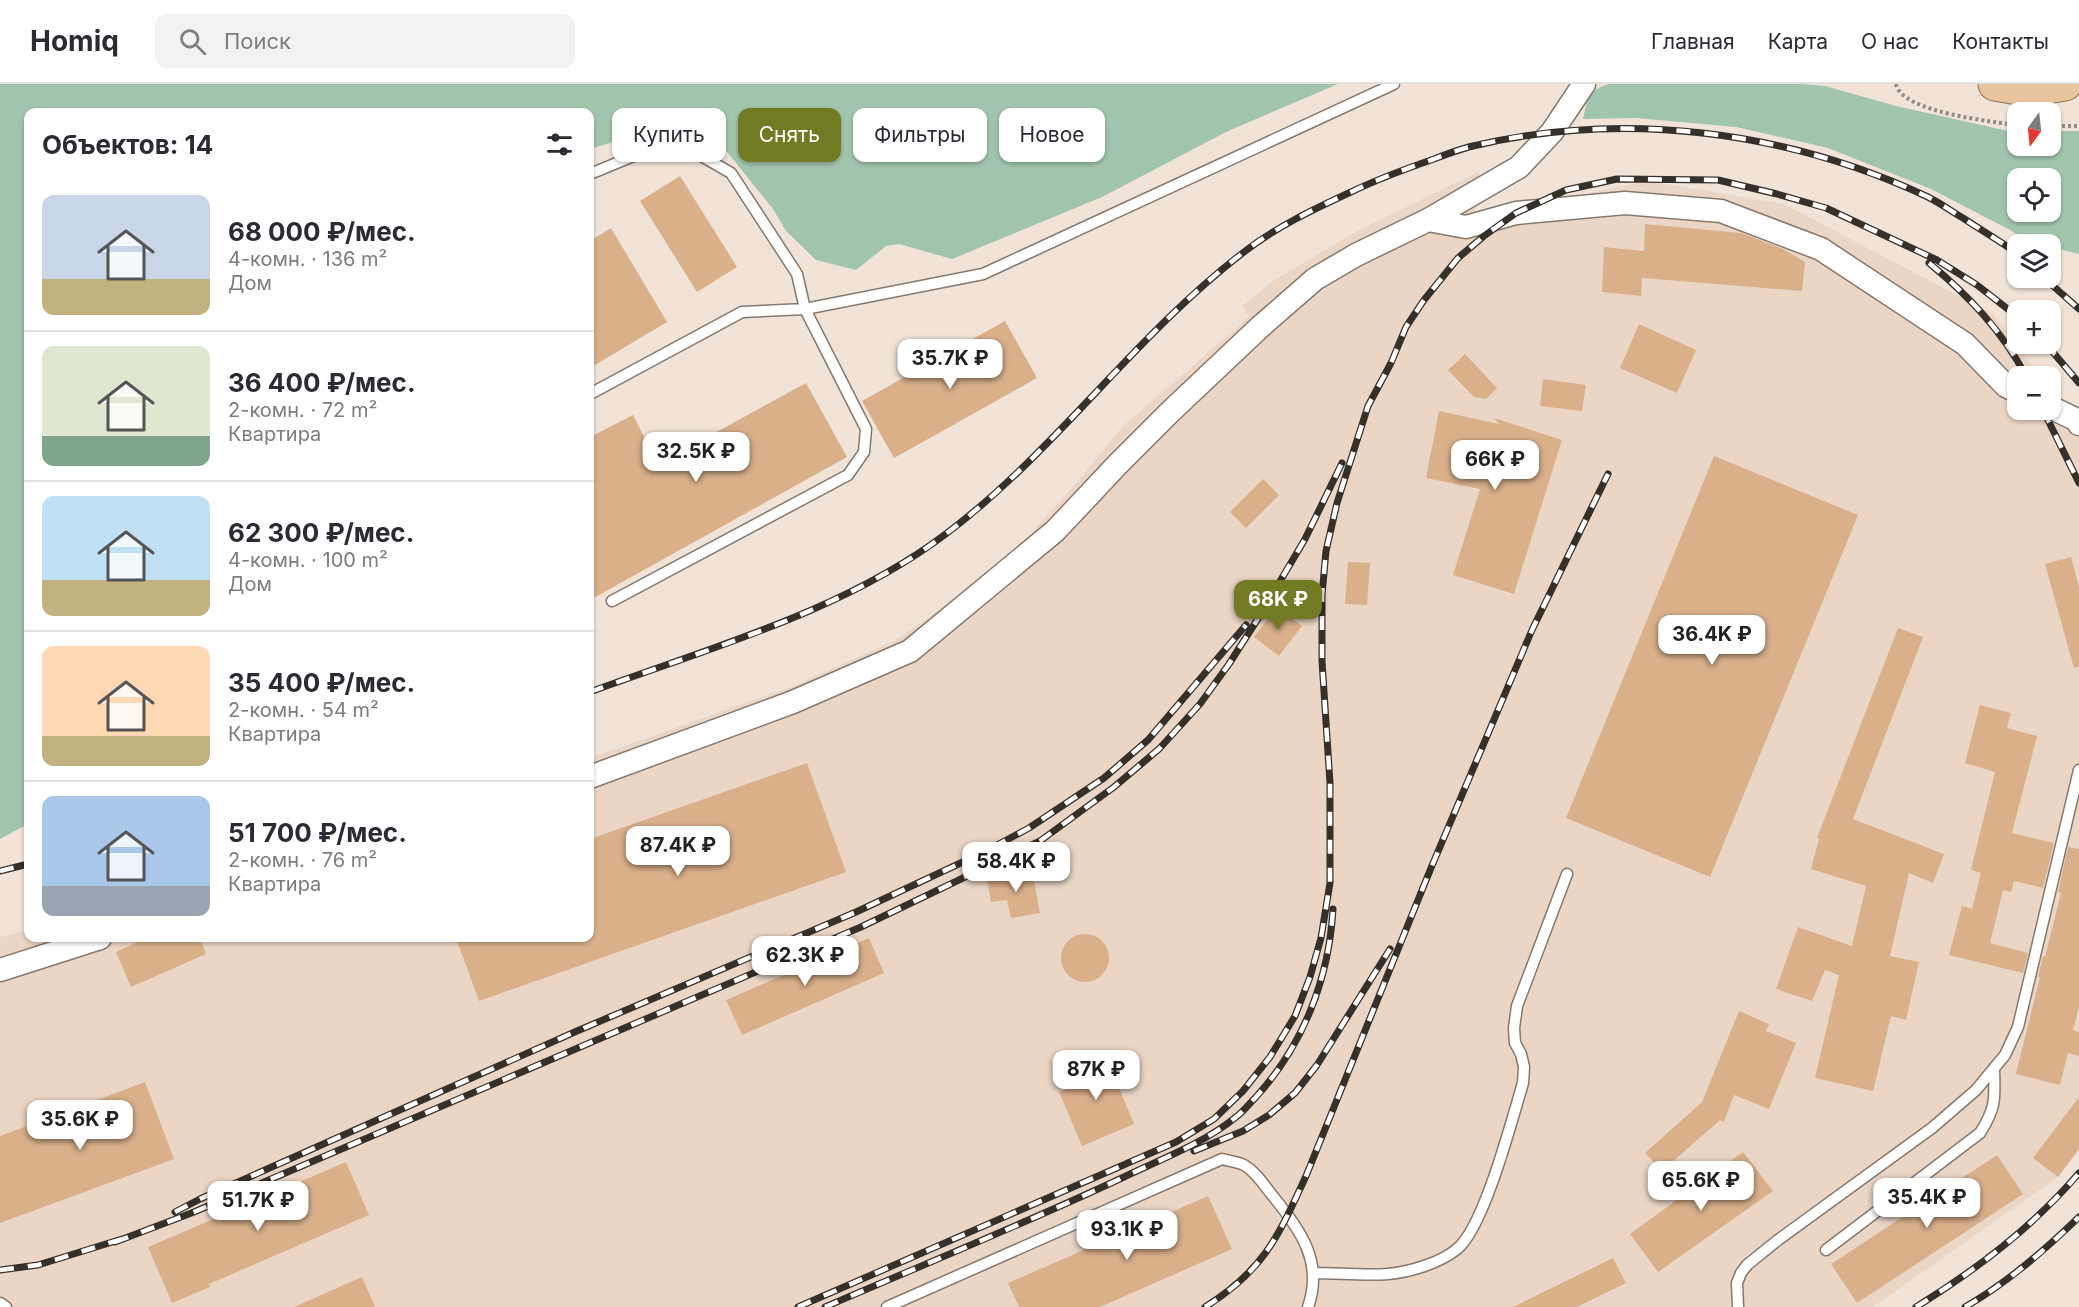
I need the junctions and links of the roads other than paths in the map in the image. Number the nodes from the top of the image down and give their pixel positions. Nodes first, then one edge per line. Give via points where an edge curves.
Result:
1 (1394, 84) edge
2 (1584, 84) edge
3 (1995, 84) edge
4 (2065, 84) edge
5 (2079, 88) edge
6 (2029, 90) junction
7 (594, 172) edge
8 (1428, 220) junction
9 (805, 309) junction
10 (2007, 386) edge
11 (594, 392) edge
12 (2061, 413) edge
13 (2079, 424) edge
14 (612, 601) dead end
15 (2079, 770) edge
16 (594, 776) edge
17 (1567, 874) dead end
18 (88, 942) edge
19 (0, 970) edge
20 (1994, 1070) junction
21 (1826, 1250) dead end
22 (1314, 1273) junction
23 (0, 1303) edge
24 (6, 1307) edge
25 (887, 1307) edge
26 (1308, 1307) edge
27 (1738, 1307) edge

1 - 9 lane via 983,274
2 - 8 street via 1552,132 1519,166
3 - 6 main road
4 - 6 main road
5 - 6 main road
7 - 9 lane via 636,155 692,150 730,173 797,274
8 - 10 street via 1466,227 1516,213 1625,203 1721,211 1821,249 1965,344
8 - 16 street via 1315,279 1169,413 1055,531 910,651 793,702
9 - 11 lane via 742,312
9 - 14 lane via 866,429 864,452 848,475
12 - 13 street
15 - 20 lane via 2018,1027
17 - 22 lane via 1517,1006 1515,1043 1524,1067 1523,1083 1493,1179 1469,1234 1459,1249 1413,1269 1388,1274
18 - 19 street
20 - 21 lane via 1995,1104 1980,1133
20 - 27 lane via 1932,1128 1747,1265 1737,1283
22 - 25 lane via 1310,1253 1288,1215 1254,1173 1243,1164 1222,1159
22 - 26 lane
23 - 24 lane

